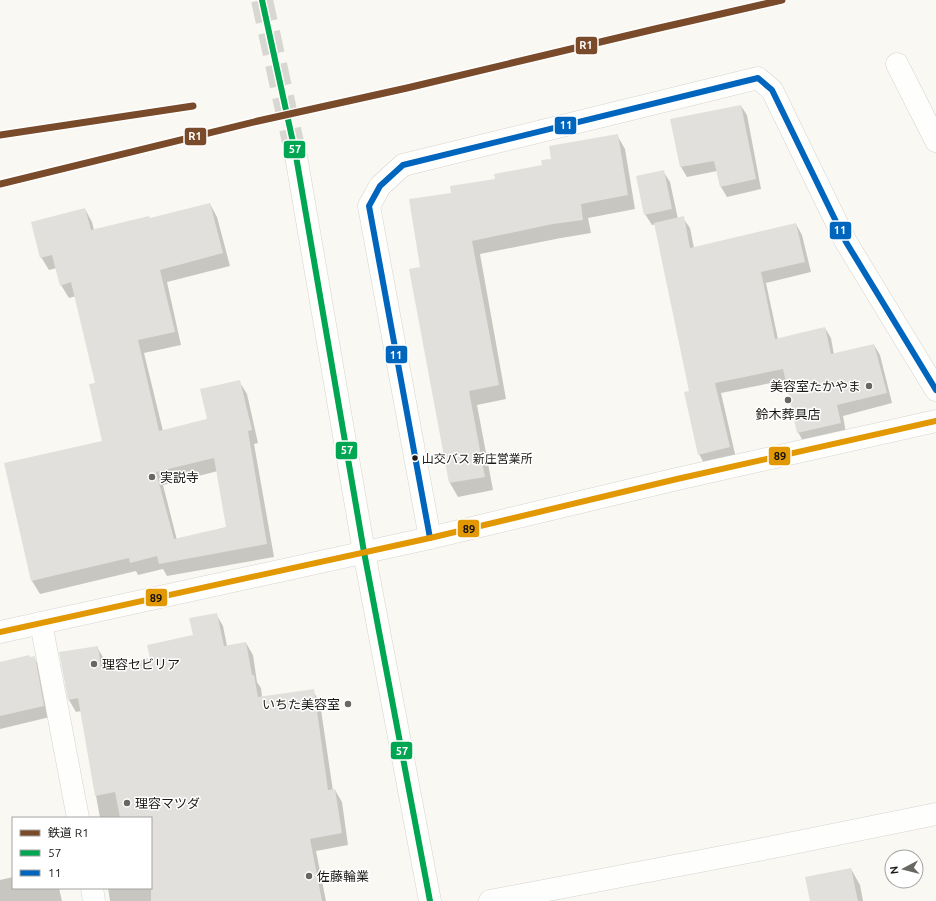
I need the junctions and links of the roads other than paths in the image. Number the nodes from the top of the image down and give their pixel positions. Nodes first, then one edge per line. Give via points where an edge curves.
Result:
1 (897, 64) dead end
2 (936, 141) edge
3 (296, 156) tunnel mouth
4 (936, 390) edge
5 (936, 421) edge
6 (430, 538) junction
7 (364, 552) junction
8 (41, 623) junction
9 (0, 632) edge
10 (936, 814) edge
11 (78, 817) edge
12 (92, 889) edge
13 (94, 901) edge
14 (430, 901) edge
15 (490, 901) edge

1 - 2 street
3 - 7 street
4 - 6 street via 846,242 772,90 758,78 403,165 380,186 369,206
5 - 6 street via 677,478
6 - 7 street
7 - 8 street
7 - 14 street
8 - 9 street
8 - 11 street
10 - 15 street
12 - 13 street

